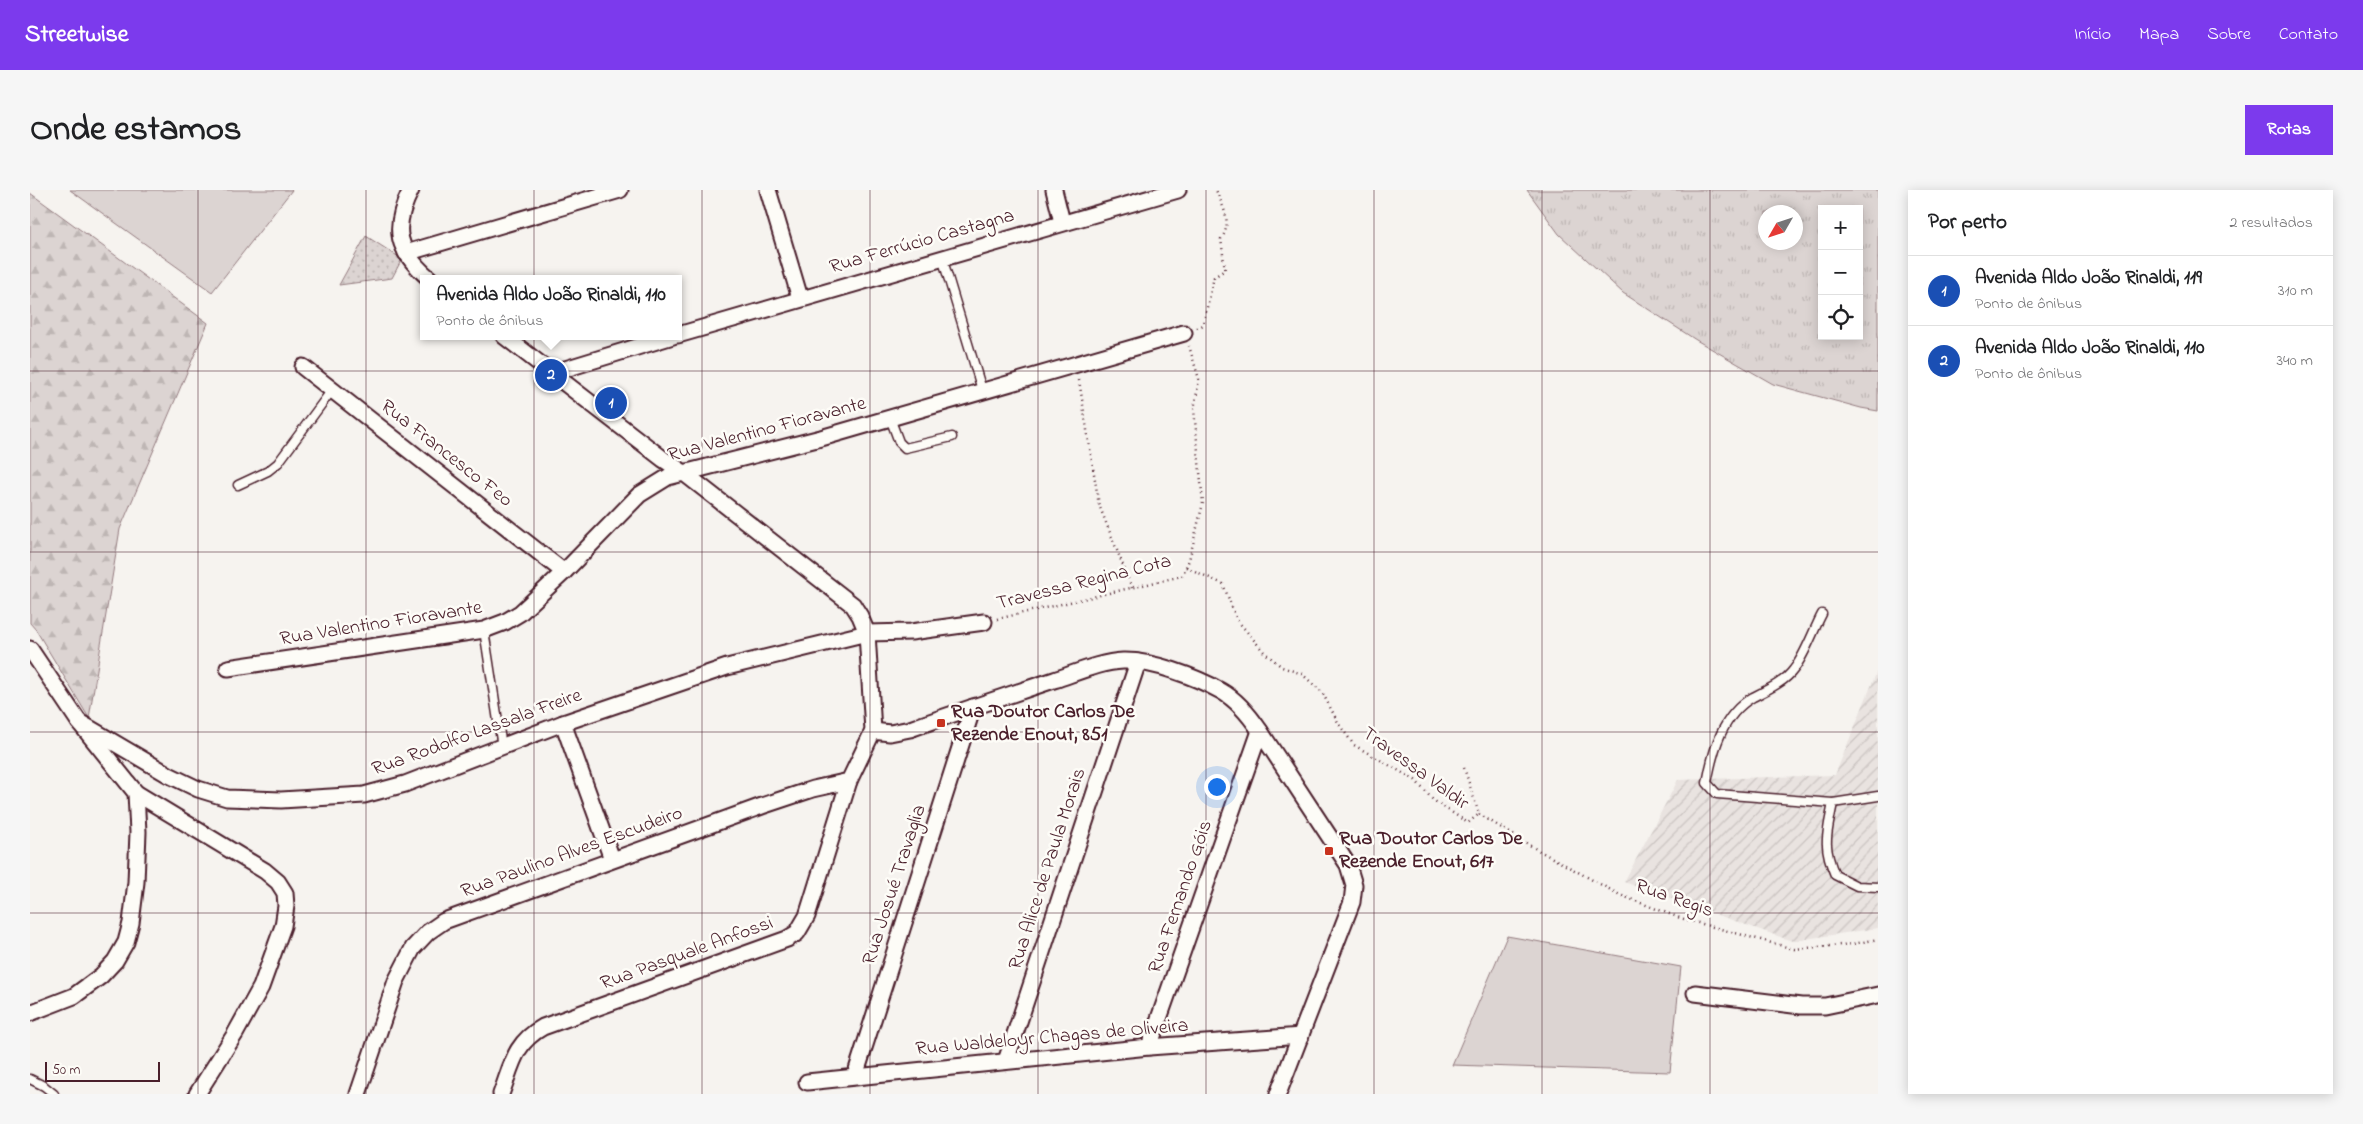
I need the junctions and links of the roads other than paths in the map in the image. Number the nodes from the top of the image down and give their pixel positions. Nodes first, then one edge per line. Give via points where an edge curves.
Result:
1 (411, 190) edge
2 (620, 190) edge
3 (768, 190) edge
4 (1054, 190) edge
5 (1178, 190) edge
6 (1062, 222) junction
7 (406, 252) junction
8 (942, 257) junction
9 (426, 275) edge
10 (800, 298) junction
11 (682, 333) edge
12 (1184, 333) road end
13 (509, 340) edge
14 (660, 340) edge
15 (303, 368) dead end
16 (552, 373) junction
17 (332, 390) junction
18 (982, 390) junction
19 (890, 418) junction
20 (952, 437) dead end
21 (684, 472) junction
22 (238, 485) dead end
23 (564, 572) junction
24 (1822, 614) dead end
25 (984, 622) road end
26 (484, 630) junction
27 (867, 633) junction
28 (30, 649) edge
29 (1138, 662) junction
30 (228, 668) dead end
31 (973, 707) junction
32 (79, 722) junction
33 (563, 722) junction
34 (873, 731) junction
35 (1260, 731) junction
36 (502, 746) junction
37 (848, 781) junction
38 (136, 792) junction
39 (1878, 796) edge
40 (1833, 803) junction
41 (612, 859) junction
42 (1878, 887) edge
43 (1695, 993) dead end
44 (1878, 995) edge
45 (30, 1012) edge
46 (1301, 1036) junction
47 (1149, 1047) junction
48 (1006, 1061) junction
49 (854, 1076) junction
50 (30, 1080) edge
51 (807, 1082) dead end
52 (54, 1094) edge
53 (196, 1094) edge
54 (358, 1094) edge
55 (501, 1094) edge
56 (1278, 1094) edge

1 - 7 street via 401,208 398,224 399,237
2 - 7 street
3 - 10 street
4 - 6 street
5 - 6 street, Rua Ferrúcio Castagna
6 - 8 street, Rua Ferrúcio Castagna
7 - 9 street
8 - 10 street, Rua Ferrúcio Castagna
8 - 18 lane
10 - 11 street, Rua Ferrúcio Castagna
12 - 18 street, Rua Valentino Fioravante
13 - 16 street
14 - 16 street
15 - 17 street, Rua Francesco Feo
16 - 21 street
17 - 22 lane via 278,463
17 - 23 street, Rua Francesco Feo
18 - 19 street, Rua Valentino Fioravante
19 - 20 lane via 899,442 906,448
19 - 21 street, Rua Valentino Fioravante
21 - 23 street, Rua Valentino Fioravante via 668,477 639,495
21 - 27 street via 841,594 860,616
23 - 26 street, Rua Valentino Fioravante via 520,613
24 - 40 lane via 1794,670 1735,710 1726,722 1714,752 1707,783 1717,794
25 - 27 street, Rua Rodolfo Lassala Freire via 911,632
26 - 30 street, Rua Valentino Fioravante
26 - 36 lane
27 - 33 street, Rua Rodolfo Lassala Freire via 728,667
27 - 34 street
28 - 32 street
29 - 31 street via 1110,663
29 - 35 street via 1192,678 1222,692 1249,715
29 - 48 street, Rua Alice de Paula Morais
31 - 34 street via 903,730 890,733
31 - 49 street, Rua Josué Travaglia
32 - 36 street, Rua Rodolfo Lassala Freire via 169,775 227,798 281,800 364,794 406,784
32 - 38 street
33 - 36 street, Rua Rodolfo Lassala Freire
33 - 41 street
34 - 37 street
35 - 46 street via 1348,865 1354,885 1352,902
35 - 47 street, Rua Fernando Góis
37 - 41 street, Rua Paulino Alves Escudeiro via 813,789
37 - 55 street, Rua Pasquale Anfossi via 807,916 797,933 543,1027 520,1046
38 - 45 street via 136,882 126,942 101,976 74,996
38 - 53 street via 266,871 285,893 283,926 261,987
39 - 40 lane
40 - 42 lane via 1825,839 1835,875 1857,886
41 - 54 street, Rua Paulino Alves Escudeiro via 444,921 428,932 413,948 396,981
43 - 44 street via 1801,1006 1825,1006
46 - 47 street, Rua Waldeloyr Chagas de Oliveira
46 - 56 street
47 - 48 street, Rua Waldeloyr Chagas de Oliveira
48 - 49 street, Rua Waldeloyr Chagas de Oliveira
49 - 51 street, Rua Waldeloyr Chagas de Oliveira
50 - 52 lane

